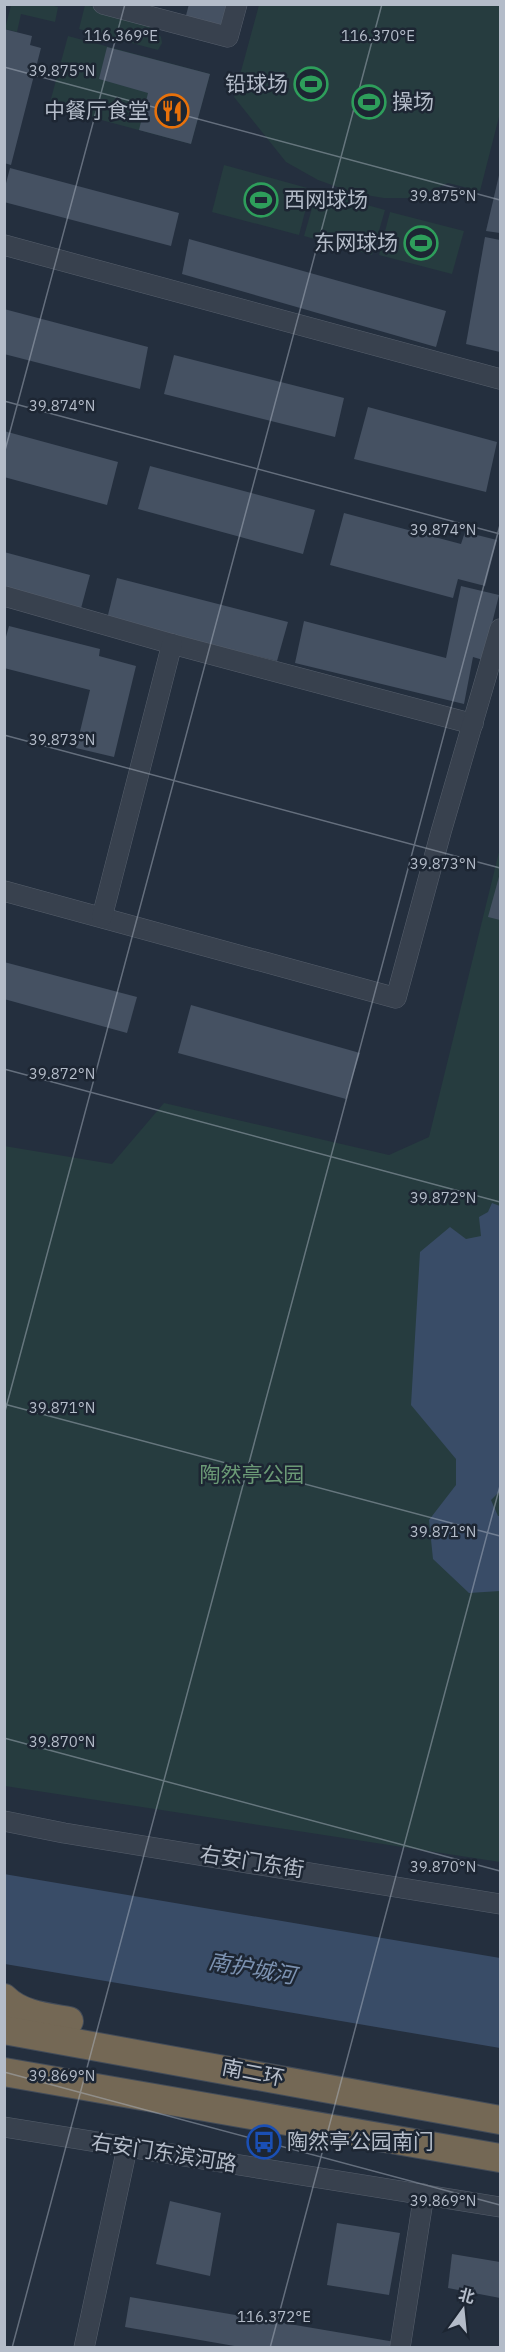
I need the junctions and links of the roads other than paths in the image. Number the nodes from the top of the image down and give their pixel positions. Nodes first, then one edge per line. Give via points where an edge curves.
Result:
1 (103, 4) edge
2 (237, 4) edge
3 (4, 244) edge
4 (501, 379) edge
5 (4, 597) edge
6 (501, 628) edge
7 (172, 644) junction
8 (473, 724) junction
9 (4, 891) edge
10 (102, 917) junction
11 (4, 1821) edge
12 (501, 1904) edge
13 (4, 1998) edge
14 (4, 2030) edge
15 (210, 2065) junction
16 (4, 2072) edge
17 (501, 2120) edge
18 (4, 2127) edge
19 (127, 2148) junction
20 (501, 2158) edge
21 (424, 2194) junction
22 (501, 2207) edge
23 (84, 2348) edge
24 (400, 2348) edge

1 - 2 street via 228,38
3 - 4 street
5 - 7 street
6 - 8 street
7 - 8 street
7 - 10 street
8 - 10 street via 396,998
9 - 10 street
11 - 12 street, 右安门东街
13 - 15 highway via 29,2014 155,2038
14 - 15 highway, 南二环
15 - 17 highway, 南二环
16 - 20 highway, 南二环
18 - 19 street, 右安门东滨河路
19 - 21 street, 右安门东滨河路
19 - 23 street
21 - 22 street, 右安门东滨河路
21 - 24 street

